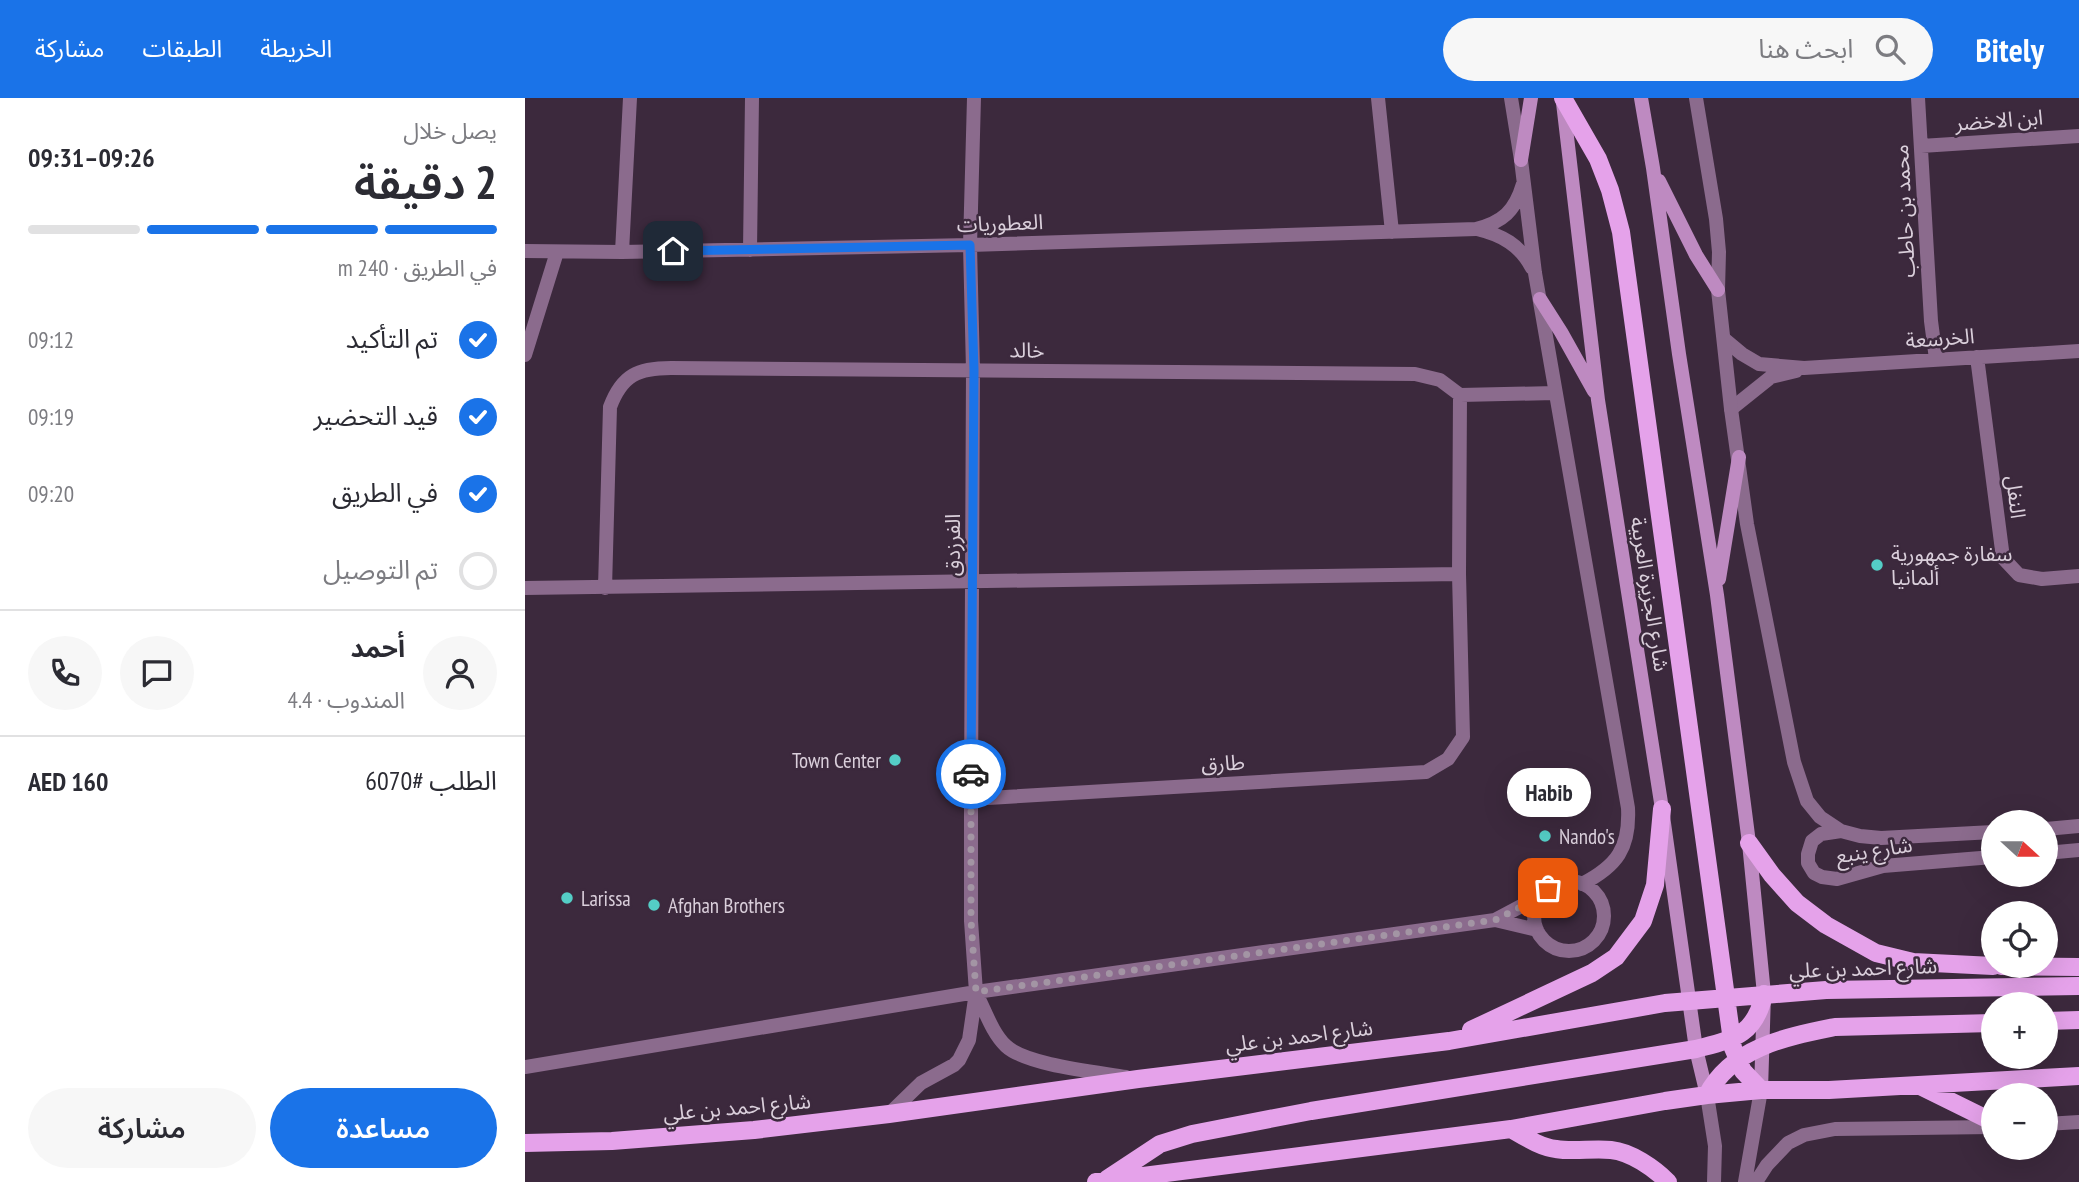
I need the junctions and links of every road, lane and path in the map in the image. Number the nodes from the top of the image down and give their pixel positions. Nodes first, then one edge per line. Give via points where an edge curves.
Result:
1 (630, 98) edge
2 (752, 98) edge
3 (974, 98) edge
4 (1378, 98) edge
5 (1511, 98) edge
6 (1531, 98) edge
7 (1563, 98) edge
8 (1641, 98) edge
9 (1696, 98) edge
10 (1918, 98) edge
11 (2079, 136) edge
12 (1921, 146) junction
13 (1521, 160) junction
14 (1653, 168) junction
15 (1523, 184) junction
16 (1476, 229) junction
17 (1392, 232) junction
18 (970, 245) junction
19 (750, 250) junction
20 (525, 251) edge
21 (557, 252) junction
22 (622, 252) junction
23 (1535, 273) junction
24 (1718, 290) junction
25 (1540, 299) junction
26 (1724, 339) junction
27 (2079, 351) edge
28 (525, 355) edge
29 (1977, 357) junction
30 (1936, 359) junction
31 (1804, 368) junction
32 (974, 370) junction
33 (1555, 393) junction
34 (1460, 395) junction
35 (1598, 400) junction
36 (1731, 409) junction
37 (1739, 457) junction
38 (1459, 574) junction
39 (2079, 576) edge
40 (973, 583) junction
41 (525, 588) edge
42 (605, 588) junction
43 (1717, 595) junction
44 (971, 799) junction
45 (1663, 809) junction
46 (2079, 826) edge
47 (2058, 828) edge
48 (1841, 831) junction
49 (1981, 833) edge
50 (1749, 844) junction
51 (2079, 850) edge
52 (2058, 852) edge
53 (1981, 858) edge
54 (1582, 884) junction
55 (1540, 897) junction
56 (1495, 920) junction
57 (1537, 930) junction
58 (1981, 965) edge
59 (2058, 967) edge
60 (2079, 967) edge
61 (2079, 986) edge
62 (976, 992) junction
63 (1764, 994) junction
64 (1726, 998) junction
65 (1690, 1001) junction
66 (2079, 1020) edge
67 (2058, 1021) edge
68 (1981, 1023) edge
69 (1732, 1039) junction
70 (1449, 1041) junction
71 (1763, 1046) junction
72 (1696, 1049) junction
73 (1737, 1059) junction
74 (525, 1067) edge
75 (2079, 1076) edge
76 (1138, 1079) junction
77 (1919, 1085) junction
78 (1761, 1090) junction
79 (1707, 1095) junction
80 (889, 1114) junction
81 (1981, 1118) edge
82 (2079, 1122) edge
83 (2058, 1123) edge
84 (1981, 1124) edge
85 (1511, 1129) junction
86 (525, 1143) edge
87 (1104, 1181) edge
88 (1096, 1182) edge
89 (1668, 1182) edge
90 (1714, 1182) edge
91 (1745, 1182) edge
92 (1756, 1182) edge

1 - 22 street
2 - 19 street
3 - 18 street, الفرزدق
4 - 17 street
5 - 13 street
6 - 13 main road
7 - 35 main road, شارع الجزيرة العربية
7 - 64 main road via 1598,159 1621,233
8 - 14 main road
9 - 24 street via 1716,219
10 - 12 street, محمد بن حاطب
11 - 12 street, ابن الاخضر
12 - 30 street, محمد بن حاطب
13 - 15 street
14 - 24 main road
14 - 43 main road
15 - 16 street, العطوريات via 1503,218
15 - 23 street
16 - 17 street, العطوريات
16 - 23 street, العطوريات via 1506,239
17 - 18 street, العطوريات
18 - 19 street, العطوريات
18 - 32 street, الفرزدق
19 - 22 street, العطوريات
20 - 21 street, العطوريات
21 - 22 street, العطوريات
21 - 28 street
23 - 25 street
24 - 26 street
25 - 33 street
25 - 35 main road
26 - 31 street, الخرسعة via 1759,363
26 - 36 street
27 - 29 street, الخرسعة
29 - 30 street, الخرسعة
29 - 39 street, النفل via 2003,558 2019,576
30 - 31 street, الخرسعة
31 - 36 street, الخرسعة via 1770,377
32 - 34 street, خالد via 1415,374 1440,380
32 - 40 street, الفرزدق
32 - 42 street, خالد via 638,371 617,387 610,407
33 - 34 street
33 - 54 street via 1629,818 1624,846 1615,862
34 - 38 street
35 - 45 main road, شارع الجزيرة العربية
36 - 37 street
37 - 43 main road
37 - 48 street via 1747,524 1794,762 1807,801
38 - 40 street
38 - 44 street, طارق via 1463,737 1448,760 1426,772
40 - 42 street
40 - 44 street, الفرزدق
41 - 42 street
43 - 50 main road
44 - 62 street, الفرزدق
45 - 65 main road, شارع الجزيرة العربية
45 - 70 main road via 1655,885 1643,921 1616,957 1592,973
46 - 47 street
48 - 49 street, شارع ينبع via 1871,838
48 - 53 street, شارع ينبع via 1818,835 1812,841 1808,863 1819,876 1837,879 1883,866
50 - 58 main road via 1804,909 1876,953 1913,962
50 - 63 main road
51 - 52 street
54 - 55 street via 1557,883
54 - 57 street via 1602,905 1598,936 1571,951 1560,950 1542,939
55 - 56 street
55 - 57 street via 1535,907
56 - 57 street
56 - 62 street
59 - 60 main road
61 - 63 main road, شارع احمد بن علي
62 - 74 street
62 - 76 street, الفرزدق via 998,1037 1012,1051 1037,1061
62 - 80 street, الفرزدق via 969,1040 959,1060 921,1083
63 - 64 main road, شارع احمد بن علي
63 - 69 main road via 1757,1017 1742,1035
63 - 71 main road
64 - 65 main road, شارع احمد بن علي
64 - 69 main road
65 - 70 main road, شارع احمد بن علي
65 - 72 main road, شارع الجزيرة العربية
66 - 67 main road
68 - 71 main road via 1835,1027
69 - 72 main road
69 - 73 main road
70 - 76 main road, شارع احمد بن علي
71 - 73 main road
71 - 78 main road
72 - 79 main road, شارع الجزيرة العربية
72 - 87 main road via 1192,1134 1160,1144
73 - 78 main road
73 - 79 main road
75 - 77 main road
76 - 80 main road, شارع احمد بن علي
77 - 78 main road
77 - 81 main road
78 - 79 main road
78 - 91 street
79 - 85 main road
79 - 90 street via 1715,1146
80 - 86 main road, شارع احمد بن علي via 754,1130
82 - 83 street
84 - 92 street via 1835,1129 1804,1135 1788,1143
85 - 87 main road
85 - 89 main road via 1554,1149 1613,1149
87 - 88 main road

